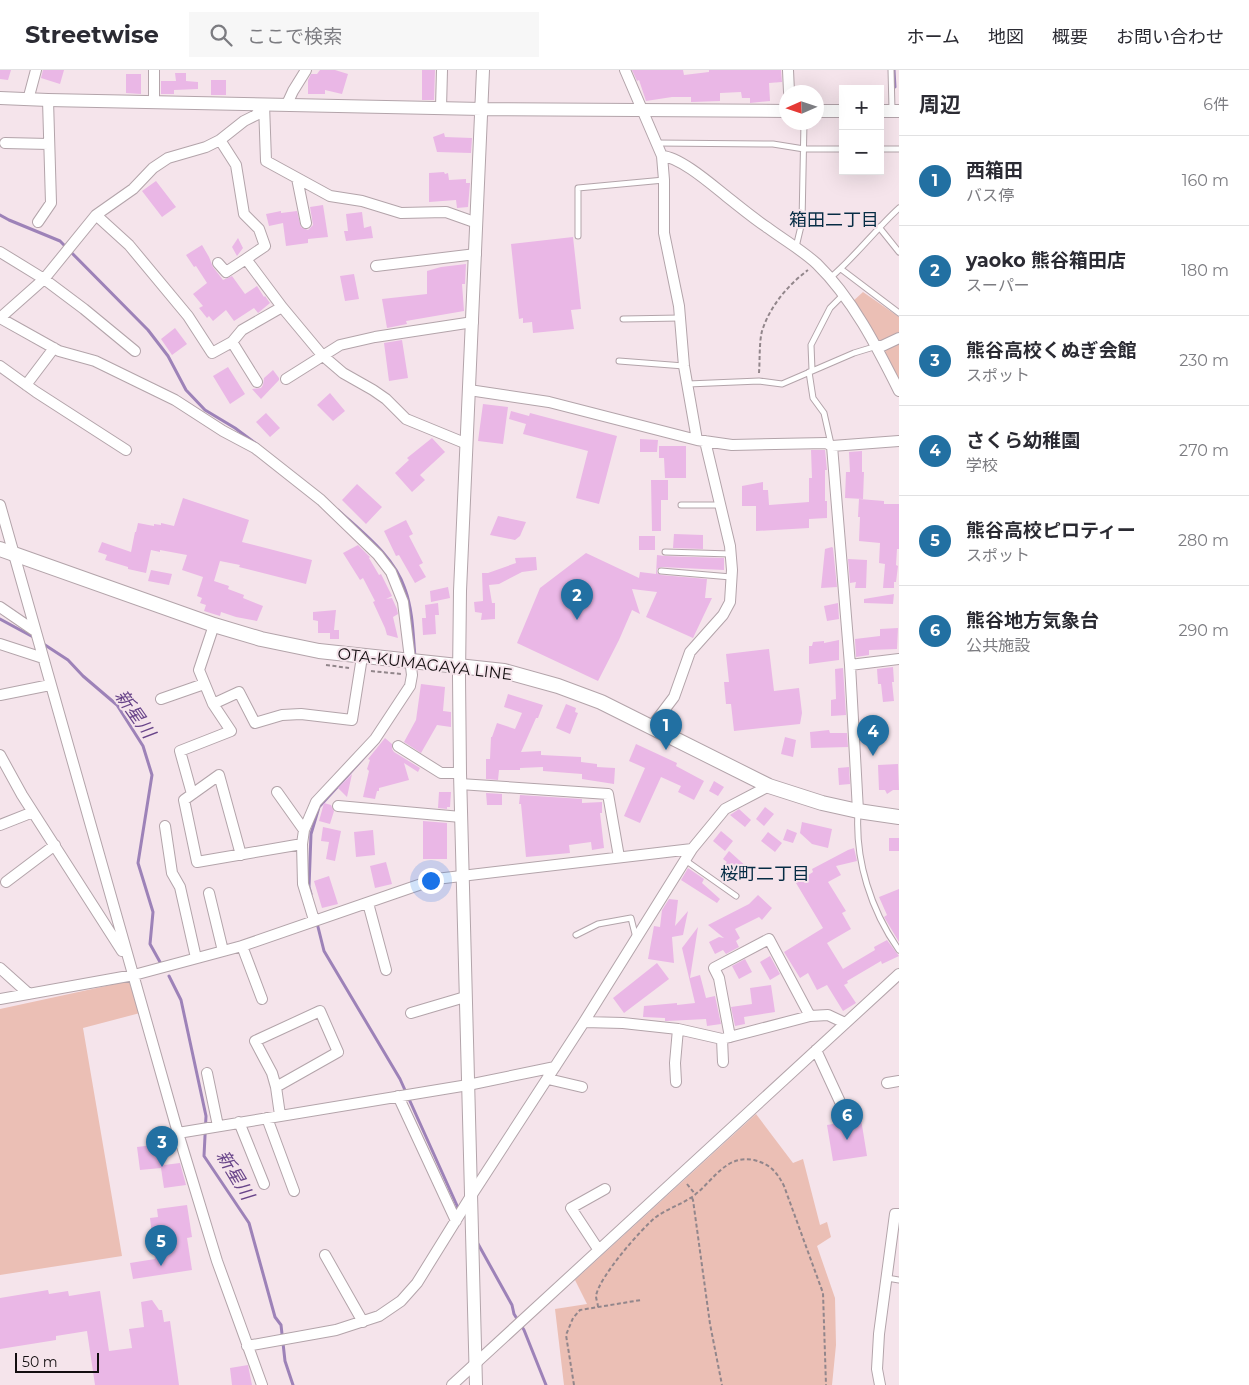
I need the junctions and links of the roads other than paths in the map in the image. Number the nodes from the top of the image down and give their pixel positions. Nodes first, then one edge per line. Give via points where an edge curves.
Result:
1 (36, 70) edge
2 (154, 70) edge
3 (306, 70) edge
4 (442, 70) edge
5 (483, 70) edge
6 (625, 70) edge
7 (788, 70) edge
8 (891, 70) edge
9 (789, 85) edge
10 (0, 98) edge
11 (28, 100) junction
12 (48, 100) junction
13 (154, 102) junction
14 (264, 104) junction
15 (287, 104) junction
16 (441, 108) junction
17 (482, 109) junction
18 (642, 109) junction
19 (779, 111) edge
20 (824, 111) edge
21 (839, 111) edge
22 (891, 111) edge
23 (804, 130) edge
24 (220, 140) junction
25 (4, 143) dead end
26 (657, 143) junction
27 (49, 144) junction
28 (804, 149) junction
29 (839, 149) edge
30 (884, 149) edge
31 (899, 149) edge
32 (662, 156) junction
33 (297, 178) junction
34 (664, 180) junction
35 (899, 208) edge
36 (96, 215) junction
37 (38, 222) dead end
38 (306, 223) dead end
39 (477, 223) junction
40 (879, 227) junction
41 (578, 236) dead end
42 (796, 246) junction
43 (0, 252) edge
44 (899, 252) edge
45 (476, 254) junction
46 (246, 260) junction
47 (218, 263) dead end
48 (376, 266) dead end
49 (841, 269) junction
50 (44, 278) junction
51 (830, 278) junction
52 (843, 295) junction
53 (282, 307) junction
54 (899, 312) edge
55 (0, 318) edge
56 (680, 318) junction
57 (623, 319) dead end
58 (472, 322) junction
59 (899, 338) edge
60 (232, 342) junction
61 (877, 346) junction
62 (54, 348) junction
63 (135, 351) dead end
64 (322, 355) junction
65 (619, 361) dead end
66 (0, 366) edge
67 (684, 366) junction
68 (810, 371) junction
69 (286, 379) dead end
70 (257, 382) dead end
71 (688, 384) junction
72 (26, 385) junction
73 (469, 390) junction
74 (899, 391) edge
75 (701, 441) junction
76 (899, 442) edge
77 (467, 444) junction
78 (832, 446) junction
79 (126, 450) dead end
80 (0, 505) edge
81 (681, 505) dead end
82 (721, 505) junction
83 (6, 550) edge
84 (664, 552) dead end
85 (731, 554) junction
86 (661, 571) dead end
87 (731, 577) junction
88 (0, 606) edge
89 (214, 625) junction
90 (36, 632) junction
91 (0, 644) edge
92 (42, 654) junction
93 (362, 657) junction
94 (899, 659) edge
95 (415, 662) junction
96 (850, 665) junction
97 (459, 667) junction
98 (204, 684) junction
99 (50, 685) junction
100 (0, 695) edge
101 (161, 699) dead end
102 (213, 704) junction
103 (652, 726) junction
104 (398, 746) dead end
105 (0, 755) edge
106 (460, 778) junction
107 (769, 786) junction
108 (277, 792) dead end
109 (192, 794) junction
110 (338, 806) dead end
111 (858, 811) junction
112 (33, 812) junction
113 (461, 817) junction
114 (899, 817) edge
115 (0, 825) edge
116 (165, 826) dead end
117 (304, 830) junction
118 (302, 844) junction
119 (55, 846) junction
120 (692, 849) junction
121 (241, 855) junction
122 (619, 857) junction
123 (685, 860) junction
124 (463, 876) junction
125 (6, 882) dead end
126 (209, 893) dead end
127 (736, 896) dead end
128 (368, 903) junction
129 (314, 920) junction
130 (576, 935) dead end
131 (636, 939) junction
132 (242, 946) junction
133 (899, 950) edge
134 (223, 951) junction
135 (196, 958) junction
136 (129, 961) junction
137 (0, 968) edge
138 (386, 970) dead end
139 (134, 974) junction
140 (899, 974) edge
141 (28, 994) junction
142 (466, 997) junction
143 (0, 999) edge
144 (262, 999) dead end
145 (411, 1013) dead end
146 (810, 1016) junction
147 (584, 1022) junction
148 (844, 1023) junction
149 (678, 1029) junction
150 (726, 1038) junction
151 (816, 1050) junction
152 (723, 1062) dead end
153 (555, 1067) junction
154 (207, 1073) dead end
155 (548, 1079) junction
156 (899, 1080) edge
157 (676, 1082) dead end
158 (887, 1083) dead end
159 (468, 1085) junction
160 (276, 1087) junction
161 (582, 1087) dead end
162 (398, 1096) junction
163 (841, 1104) dead end
164 (280, 1115) junction
165 (267, 1118) junction
166 (239, 1122) junction
167 (216, 1126) junction
168 (178, 1133) junction
169 (264, 1184) dead end
170 (605, 1189) dead end
171 (294, 1191) dead end
172 (468, 1201) junction
173 (899, 1214) edge
174 (456, 1220) junction
175 (598, 1249) junction
176 (325, 1255) dead end
177 (887, 1278) junction
178 (899, 1280) edge
179 (364, 1322) junction
180 (247, 1346) junction
181 (475, 1364) junction
182 (262, 1385) edge
183 (452, 1385) edge
184 (476, 1385) edge
185 (880, 1385) edge

1 - 11 street
2 - 13 street
3 - 15 street
4 - 16 street
5 - 17 street
6 - 18 street
7 - 9 street
8 - 22 lane
10 - 11 street
11 - 12 street
12 - 13 street
12 - 27 street
13 - 14 street
14 - 15 street
14 - 24 street via 256,115
14 - 33 street via 266,161
15 - 16 street
16 - 17 street
17 - 18 street
17 - 39 street
18 - 19 street
18 - 26 street
20 - 21 street
23 - 28 lane
24 - 36 street via 168,158 153,168 134,189
24 - 46 street via 236,165 244,214 259,229 265,246
25 - 27 street
26 - 28 lane via 773,144
26 - 32 street
27 - 37 street via 51,203
28 - 29 lane
28 - 42 lane via 802,222
30 - 31 lane
32 - 34 street
32 - 42 street via 690,169
33 - 38 street
33 - 39 street via 330,196 401,212 446,212
34 - 41 lane via 578,188
34 - 56 street via 664,233
35 - 40 lane
36 - 50 street
36 - 60 street via 129,245 188,316 212,353
39 - 45 street
40 - 44 lane
40 - 49 lane
42 - 51 street
43 - 50 street
45 - 48 street
45 - 58 street
46 - 47 street via 226,272
46 - 53 street
49 - 51 lane
49 - 54 lane
50 - 55 street
50 - 63 street
51 - 52 street
52 - 61 street
52 - 68 lane via 830,308 811,346
53 - 60 street via 242,330
53 - 64 street
55 - 62 street
56 - 57 lane
56 - 67 street
58 - 64 street via 375,337 340,345
58 - 73 street
59 - 61 street
60 - 70 street
61 - 68 lane
61 - 74 street
62 - 72 street
62 - 95 street via 95,362 175,400 255,448 322,500 391,572 404,602
64 - 69 street
64 - 77 street via 343,373 386,399 406,419
65 - 67 lane
66 - 72 street
67 - 71 street
68 - 71 lane via 782,384 759,381
68 - 78 lane via 813,398 824,413
71 - 75 street
72 - 79 street
73 - 75 street via 549,402
73 - 77 street
75 - 78 street via 732,445 826,443
75 - 82 street
76 - 78 street
77 - 97 street
78 - 96 street
80 - 83 street
81 - 82 lane
82 - 85 street
83 - 89 main road, OTA-KUMAGAYA LINE
83 - 90 street
84 - 85 lane
85 - 87 street
86 - 87 lane
87 - 103 street via 730,602 723,615 690,652 674,697
88 - 90 street
89 - 93 main road, OTA-KUMAGAYA LINE via 291,646
89 - 98 street via 199,670
90 - 92 street
91 - 92 street
92 - 99 street
93 - 95 main road, OTA-KUMAGAYA LINE
93 - 102 street via 352,720 301,714 282,715 255,723 239,692
94 - 96 street
95 - 97 main road, OTA-KUMAGAYA LINE
95 - 117 street via 410,686 375,739 316,802
96 - 111 street
97 - 103 main road, OTA-KUMAGAYA LINE via 504,671 558,686
97 - 106 street
98 - 101 street
98 - 102 street
99 - 100 street
99 - 136 street
102 - 109 street via 231,731 180,751
103 - 107 main road, OTA-KUMAGAYA LINE
104 - 106 street via 441,773
105 - 112 street
106 - 113 street
106 - 122 street via 608,794
107 - 111 main road, OTA-KUMAGAYA LINE
107 - 120 street via 725,809
108 - 117 street
109 - 121 street via 218,775
109 - 121 street via 184,800 196,862
110 - 113 street
111 - 114 main road, OTA-KUMAGAYA LINE
111 - 133 lane via 858,831 872,901
112 - 115 street
112 - 119 street
113 - 124 street
116 - 135 street via 172,873 180,887
117 - 118 street
118 - 121 street
118 - 129 street via 303,884
119 - 125 street
119 - 136 street
120 - 122 street
120 - 123 street
122 - 124 street
123 - 127 lane
123 - 131 street
124 - 128 street via 436,879
124 - 142 street
126 - 134 street
128 - 129 street
128 - 138 street
129 - 132 street
130 - 131 lane via 598,924 631,918
131 - 147 street
132 - 134 street
132 - 144 street
134 - 135 street
135 - 139 street
136 - 139 street
137 - 141 street
139 - 141 street
139 - 168 street
140 - 148 street
141 - 143 street
142 - 145 street
142 - 159 street
146 - 148 street via 828,1015
146 - 150 street
146 - 150 street via 769,939 714,968 719,978
147 - 149 street
147 - 153 street
148 - 151 street
149 - 150 street
149 - 157 street
150 - 152 street
151 - 163 street
151 - 175 street
153 - 155 street
153 - 159 street
154 - 167 street
155 - 161 street
155 - 172 street
156 - 158 street
159 - 162 street
159 - 172 street
160 - 160 street via 255,1041 320,1011 338,1052
160 - 164 street
162 - 164 street
162 - 174 street
164 - 165 street
165 - 166 street
165 - 171 street
166 - 167 street
166 - 169 street
167 - 168 street
168 - 180 street
170 - 175 street via 572,1208
172 - 174 street
172 - 181 street via 472,1226
173 - 177 street via 895,1214
174 - 179 street via 417,1284 401,1301
175 - 181 street
176 - 179 street
177 - 178 lane
177 - 185 street via 879,1334 877,1369
179 - 180 street
180 - 182 street
181 - 183 street
181 - 184 street

